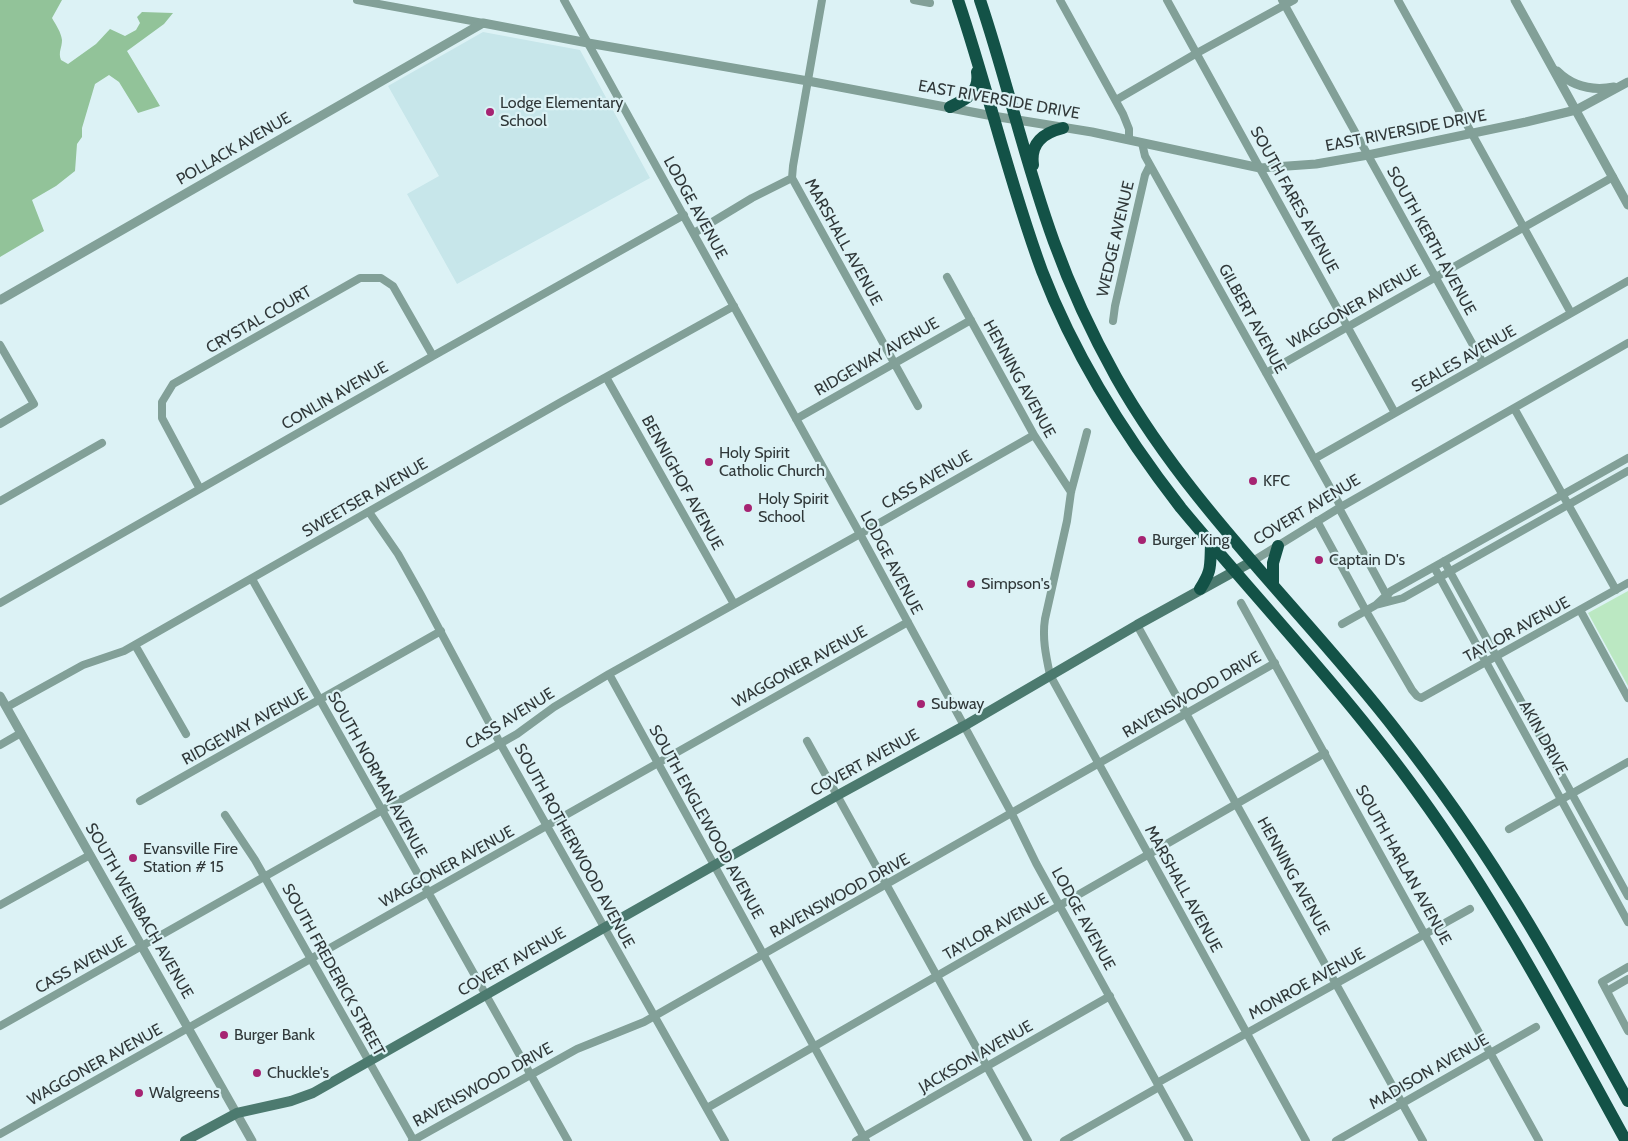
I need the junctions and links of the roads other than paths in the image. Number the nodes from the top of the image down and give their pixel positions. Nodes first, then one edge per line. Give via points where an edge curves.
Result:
1 (357, 0) edge
2 (564, 0) edge
3 (822, 0) edge
4 (914, 0) edge
5 (958, 0) edge
6 (980, 0) edge
7 (1060, 0) edge
8 (1167, 0) edge
9 (1294, 0) edge
10 (1398, 0) edge
11 (1515, 0) edge
12 (930, 3) dead end
13 (1283, 3) edge
14 (483, 23) junction
15 (588, 43) junction
16 (972, 45) junction
17 (1197, 53) junction
18 (1550, 65) junction
19 (808, 81) junction
20 (1628, 82) edge
21 (1116, 100) junction
22 (950, 107) junction
23 (1576, 110) junction
24 (993, 116) junction
25 (1016, 120) junction
26 (1063, 128) junction
27 (1472, 133) junction
28 (1129, 140) junction
29 (1142, 143) junction
30 (1368, 155) junction
31 (1150, 165) junction
32 (1260, 168) junction
33 (1613, 177) junction
34 (792, 178) junction
35 (1036, 190) junction
36 (1628, 205) edge
37 (684, 216) junction
38 (1524, 227) junction
39 (694, 233) junction
40 (947, 277) dead end
41 (1435, 277) junction
42 (1628, 282) edge
43 (0, 300) edge
44 (734, 306) junction
45 (1571, 313) junction
46 (971, 320) junction
47 (1113, 321) dead end
48 (1348, 326) junction
49 (1628, 343) edge
50 (0, 345) edge
51 (433, 356) junction
52 (894, 363) junction
53 (1483, 363) junction
54 (1266, 373) junction
55 (606, 377) junction
56 (918, 406) dead end
57 (1514, 408) junction
58 (1395, 413) junction
59 (796, 419) junction
60 (0, 424) edge
61 (1087, 432) dead end
62 (1034, 435) junction
63 (102, 443) dead end
64 (1628, 458) edge
65 (1314, 459) junction
66 (1628, 471) edge
67 (200, 489) junction
68 (1071, 492) junction
69 (1561, 495) junction
70 (0, 501) edge
71 (1567, 505) junction
72 (1340, 507) junction
73 (368, 512) junction
74 (1317, 521) junction
75 (860, 534) junction
76 (1211, 545) junction
77 (1278, 546) junction
78 (1253, 561) junction
79 (1444, 561) junction
80 (1434, 567) junction
81 (1235, 571) junction
82 (1449, 572) junction
83 (1439, 577) junction
84 (252, 579) junction
85 (1628, 583) edge
86 (1273, 585) junction
87 (1200, 589) junction
88 (1616, 590) junction
89 (1388, 598) junction
90 (0, 603) edge
91 (734, 604) junction
92 (1241, 604) dead end
93 (1366, 610) junction
94 (1580, 610) junction
95 (908, 622) junction
96 (1342, 624) dead end
97 (1137, 625) junction
98 (440, 631) junction
99 (135, 645) junction
100 (1496, 657) junction
101 (1276, 663) junction
102 (1486, 663) junction
103 (609, 674) junction
104 (1050, 675) junction
105 (0, 696) edge
106 (1628, 698) edge
107 (320, 700) junction
108 (6, 707) junction
109 (1187, 714) junction
110 (964, 726) junction
111 (21, 733) junction
112 (186, 734) dead end
113 (807, 741) dead end
114 (500, 743) junction
115 (0, 745) edge
116 (1325, 753) junction
117 (1628, 762) edge
118 (658, 763) junction
119 (1099, 764) junction
120 (1572, 794) junction
121 (838, 795) junction
122 (1561, 800) junction
123 (140, 801) dead end
124 (1237, 803) junction
125 (381, 811) junction
126 (1012, 814) junction
127 (225, 815) dead end
128 (547, 826) junction
129 (1509, 829) dead end
130 (1148, 854) junction
131 (90, 855) junction
132 (714, 865) junction
133 (264, 877) junction
134 (887, 886) junction
135 (428, 894) junction
136 (1628, 896) edge
137 (0, 905) edge
138 (1060, 906) junction
139 (1470, 909) dead end
140 (1628, 922) edge
141 (604, 928) junction
142 (1424, 933) junction
143 (142, 947) junction
144 (763, 955) junction
145 (311, 960) junction
146 (1628, 967) edge
147 (937, 977) junction
148 (1628, 979) edge
149 (1336, 983) junction
150 (1607, 991) junction
151 (484, 995) junction
152 (1110, 996) junction
153 (655, 1017) junction
154 (0, 1026) edge
155 (1536, 1027) dead end
156 (189, 1029) junction
157 (1628, 1031) edge
158 (1246, 1033) junction
159 (814, 1046) junction
160 (1491, 1053) junction
161 (368, 1061) junction
162 (1606, 1061) junction
163 (986, 1066) junction
164 (1588, 1071) junction
165 (530, 1075) junction
166 (1158, 1085) junction
167 (1628, 1101) edge
168 (1402, 1103) junction
169 (706, 1108) junction
170 (237, 1113) junction
171 (0, 1134) edge
172 (862, 1140) edge
173 (185, 1141) edge
174 (252, 1141) edge
175 (413, 1141) edge
176 (568, 1141) edge
177 (725, 1141) edge
178 (1028, 1141) edge
179 (1064, 1141) edge
180 (1189, 1141) edge
181 (1306, 1141) edge
182 (1336, 1141) edge
183 (1422, 1141) edge
184 (1540, 1141) edge
185 (1626, 1141) edge

1 - 14 street, EAST RIVERSIDE DRIVE
2 - 15 street, LODGE AVENUE
3 - 19 street, MARSHALL AVENUE
4 - 12 street
5 - 16 highway
6 - 25 highway
7 - 21 street
8 - 17 street, SOUTH FARES AVENUE
9 - 13 street
10 - 27 street
11 - 18 street
13 - 17 street
13 - 30 street, SOUTH KERTH AVENUE
14 - 15 street, EAST RIVERSIDE DRIVE
14 - 43 street, POLLACK AVENUE
15 - 19 street, EAST RIVERSIDE DRIVE
15 - 37 street, LODGE AVENUE
16 - 22 highway via 978,76 976,88 968,98
16 - 24 highway
17 - 21 street
17 - 32 street, SOUTH FARES AVENUE
18 - 20 street via 1570,82 1585,87 1602,89
18 - 23 street
19 - 22 street, EAST RIVERSIDE DRIVE
19 - 34 street, MARSHALL AVENUE
20 - 23 street, EAST RIVERSIDE DRIVE
21 - 28 street via 1127,123
22 - 24 street, EAST RIVERSIDE DRIVE
23 - 27 street, EAST RIVERSIDE DRIVE
23 - 33 street
24 - 25 street, EAST RIVERSIDE DRIVE
24 - 76 highway via 1023,217 1076,346 1128,436
25 - 26 street, EAST RIVERSIDE DRIVE
25 - 35 highway
26 - 28 street, EAST RIVERSIDE DRIVE
26 - 35 highway via 1045,134 1034,149
27 - 30 street, EAST RIVERSIDE DRIVE
27 - 38 street
28 - 29 street, EAST RIVERSIDE DRIVE
29 - 31 street, GILBERT AVENUE
29 - 32 street, EAST RIVERSIDE DRIVE
30 - 32 street, EAST RIVERSIDE DRIVE via 1316,164
30 - 41 street, SOUTH KERTH AVENUE
31 - 47 street, WEDGE AVENUE via 1145,175
31 - 54 street, GILBERT AVENUE
32 - 48 street, SOUTH FARES AVENUE
33 - 36 street
33 - 38 street, WAGGONER AVENUE
34 - 39 street
34 - 52 street, MARSHALL AVENUE
35 - 78 highway via 1073,291 1116,377 1175,468
37 - 39 street, LODGE AVENUE
37 - 51 street, CONLIN AVENUE
38 - 41 street, WAGGONER AVENUE
38 - 45 street
39 - 44 street, LODGE AVENUE
40 - 46 street, HENNING AVENUE
41 - 48 street, WAGGONER AVENUE
41 - 53 street, SOUTH KERTH AVENUE
42 - 45 street, SEALES AVENUE
44 - 55 street, SWEETSER AVENUE
44 - 59 street, LODGE AVENUE
45 - 53 street, SEALES AVENUE
46 - 52 street, RIDGEWAY AVENUE
46 - 62 street, HENNING AVENUE
48 - 54 street, WAGGONER AVENUE
48 - 58 street, SOUTH FARES AVENUE
49 - 57 street, COVERT AVENUE
50 - 60 street via 34,404
51 - 67 street, CONLIN AVENUE
51 - 67 street, CRYSTAL COURT via 394,286 381,278 360,278 173,384 162,402 162,418
52 - 56 street, MARSHALL AVENUE
52 - 59 street, RIDGEWAY AVENUE
53 - 58 street, SEALES AVENUE
54 - 65 street, GILBERT AVENUE
55 - 73 street, SWEETSER AVENUE
55 - 91 street, BENNIGHOF AVENUE
57 - 69 street
57 - 72 street, COVERT AVENUE
58 - 65 street, SEALES AVENUE
59 - 75 street, LODGE AVENUE
61 - 68 street
62 - 68 street, HENNING AVENUE
62 - 75 street, CASS AVENUE
63 - 70 street
64 - 69 street
65 - 72 street, GILBERT AVENUE
66 - 71 street
67 - 90 street, CONLIN AVENUE
68 - 104 street, MARSHALL AVENUE via 1043,632
69 - 71 street
69 - 79 street
71 - 82 street
71 - 88 street
72 - 74 street, COVERT AVENUE
72 - 89 street, GILBERT AVENUE
73 - 84 street, SWEETSER AVENUE
73 - 98 street, SOUTH ROTHERWOOD AVENUE via 398,554
74 - 77 street, COVERT AVENUE
74 - 93 street
75 - 91 street, CASS AVENUE
75 - 95 street, LODGE AVENUE
76 - 81 highway
76 - 87 highway via 1211,568
77 - 78 street, COVERT AVENUE
77 - 86 highway via 1273,563
78 - 81 main road, COVERT AVENUE
78 - 86 highway
79 - 80 street
79 - 82 street, AKIN DRIVE
80 - 83 street, AKIN DRIVE
80 - 89 street
81 - 87 main road, COVERT AVENUE
81 - 164 highway via 1357,714 1423,800 1509,930
82 - 83 street
82 - 100 street, AKIN DRIVE
83 - 89 street via 1401,599
83 - 102 street, AKIN DRIVE
84 - 99 street, SWEETSER AVENUE
84 - 107 street, SOUTH NORMAN AVENUE
85 - 88 street, TAYLOR AVENUE
86 - 162 highway via 1378,707 1458,815 1523,914
87 - 97 main road, COVERT AVENUE
88 - 94 street, TAYLOR AVENUE
89 - 93 street
91 - 103 street, CASS AVENUE
92 - 101 street, SOUTH HARLAN AVENUE
93 - 96 street
93 - 102 street, TAYLOR AVENUE via 1419,698
94 - 100 street, TAYLOR AVENUE
94 - 106 street
95 - 110 street, LODGE AVENUE
95 - 118 street, WAGGONER AVENUE
97 - 104 main road, COVERT AVENUE
97 - 109 street, HENNING AVENUE
98 - 107 street, RIDGEWAY AVENUE
98 - 114 street, SOUTH ROTHERWOOD AVENUE
99 - 108 street, SWEETSER AVENUE via 83,665
99 - 112 street
100 - 102 street, TAYLOR AVENUE
100 - 120 street, AKIN DRIVE
101 - 109 street, RAVENSWOOD DRIVE
101 - 116 street, SOUTH HARLAN AVENUE
102 - 122 street, AKIN DRIVE
103 - 114 street, CASS AVENUE
103 - 118 street, SOUTH ENGLEWOOD AVENUE
104 - 110 main road, COVERT AVENUE
104 - 119 street, MARSHALL AVENUE
105 - 108 street, SOUTH WEINBACH AVENUE
107 - 123 street, RIDGEWAY AVENUE
107 - 125 street, SOUTH NORMAN AVENUE
108 - 111 street, SOUTH WEINBACH AVENUE
109 - 119 street, RAVENSWOOD DRIVE
109 - 124 street, HENNING AVENUE
110 - 121 main road, COVERT AVENUE
110 - 126 street, LODGE AVENUE
111 - 115 street
111 - 131 street, SOUTH WEINBACH AVENUE
113 - 121 street
114 - 125 street, CASS AVENUE
114 - 128 street, SOUTH ROTHERWOOD AVENUE
116 - 124 street, TAYLOR AVENUE
116 - 142 street, SOUTH HARLAN AVENUE
117 - 120 street
118 - 128 street, WAGGONER AVENUE
118 - 132 street, SOUTH ENGLEWOOD AVENUE
119 - 126 street, RAVENSWOOD DRIVE
119 - 130 street, MARSHALL AVENUE
120 - 122 street
120 - 136 street, AKIN DRIVE
121 - 132 main road, COVERT AVENUE
121 - 134 street
122 - 129 street
122 - 140 street, AKIN DRIVE
124 - 130 street, TAYLOR AVENUE
124 - 149 street, HENNING AVENUE
125 - 133 street, CASS AVENUE
125 - 135 street, SOUTH NORMAN AVENUE
126 - 134 street, RAVENSWOOD DRIVE
126 - 138 street, LODGE AVENUE
127 - 133 street, SOUTH FREDERICK STREET
128 - 135 street, WAGGONER AVENUE
128 - 141 street, SOUTH ROTHERWOOD AVENUE
130 - 138 street, TAYLOR AVENUE
130 - 158 street, MARSHALL AVENUE
131 - 137 street
131 - 143 street, SOUTH WEINBACH AVENUE
132 - 141 main road, COVERT AVENUE
132 - 144 street, SOUTH ENGLEWOOD AVENUE
133 - 143 street, CASS AVENUE
133 - 145 street, SOUTH FREDERICK STREET
134 - 144 street, RAVENSWOOD DRIVE
134 - 147 street
135 - 145 street, WAGGONER AVENUE
135 - 151 street, SOUTH NORMAN AVENUE
138 - 147 street, TAYLOR AVENUE
138 - 152 street, LODGE AVENUE
139 - 142 street, MONROE AVENUE
141 - 151 main road, COVERT AVENUE
141 - 153 street, SOUTH ROTHERWOOD AVENUE
142 - 149 street, MONROE AVENUE
142 - 160 street, SOUTH HARLAN AVENUE
143 - 154 street, CASS AVENUE
143 - 156 street, SOUTH WEINBACH AVENUE
144 - 153 street, RAVENSWOOD DRIVE
144 - 159 street, SOUTH ENGLEWOOD AVENUE
145 - 156 street, WAGGONER AVENUE
145 - 161 street, SOUTH FREDERICK STREET
146 - 150 street via 1602,982
147 - 159 street, TAYLOR AVENUE
147 - 163 street
148 - 150 street
149 - 158 street, MONROE AVENUE
149 - 168 street, HENNING AVENUE
150 - 157 street
151 - 161 main road, COVERT AVENUE
151 - 165 street, SOUTH NORMAN AVENUE
152 - 163 street, JACKSON AVENUE
152 - 166 street, LODGE AVENUE
153 - 165 street, RAVENSWOOD DRIVE via 577,1049
153 - 169 street, SOUTH ROTHERWOOD AVENUE
155 - 160 street, MADISON AVENUE
156 - 170 street, SOUTH WEINBACH AVENUE
156 - 171 street, WAGGONER AVENUE
158 - 166 street, MONROE AVENUE
158 - 181 street, MARSHALL AVENUE
159 - 169 street, TAYLOR AVENUE
159 - 172 street, SOUTH ENGLEWOOD AVENUE
160 - 168 street, MADISON AVENUE
160 - 184 street, SOUTH HARLAN AVENUE
161 - 170 main road, COVERT AVENUE via 298,1099
161 - 175 street, SOUTH FREDERICK STREET
162 - 164 highway via 1600,1056 1591,1056 1587,1060
162 - 167 highway
163 - 172 street, JACKSON AVENUE
163 - 178 street
164 - 185 highway
165 - 175 street, RAVENSWOOD DRIVE
165 - 176 street, SOUTH NORMAN AVENUE
166 - 179 street, MONROE AVENUE
166 - 180 street, LODGE AVENUE
168 - 182 street, MADISON AVENUE
168 - 183 street, HENNING AVENUE
169 - 177 street, SOUTH ROTHERWOOD AVENUE
170 - 173 main road, COVERT AVENUE
170 - 174 street, SOUTH WEINBACH AVENUE

